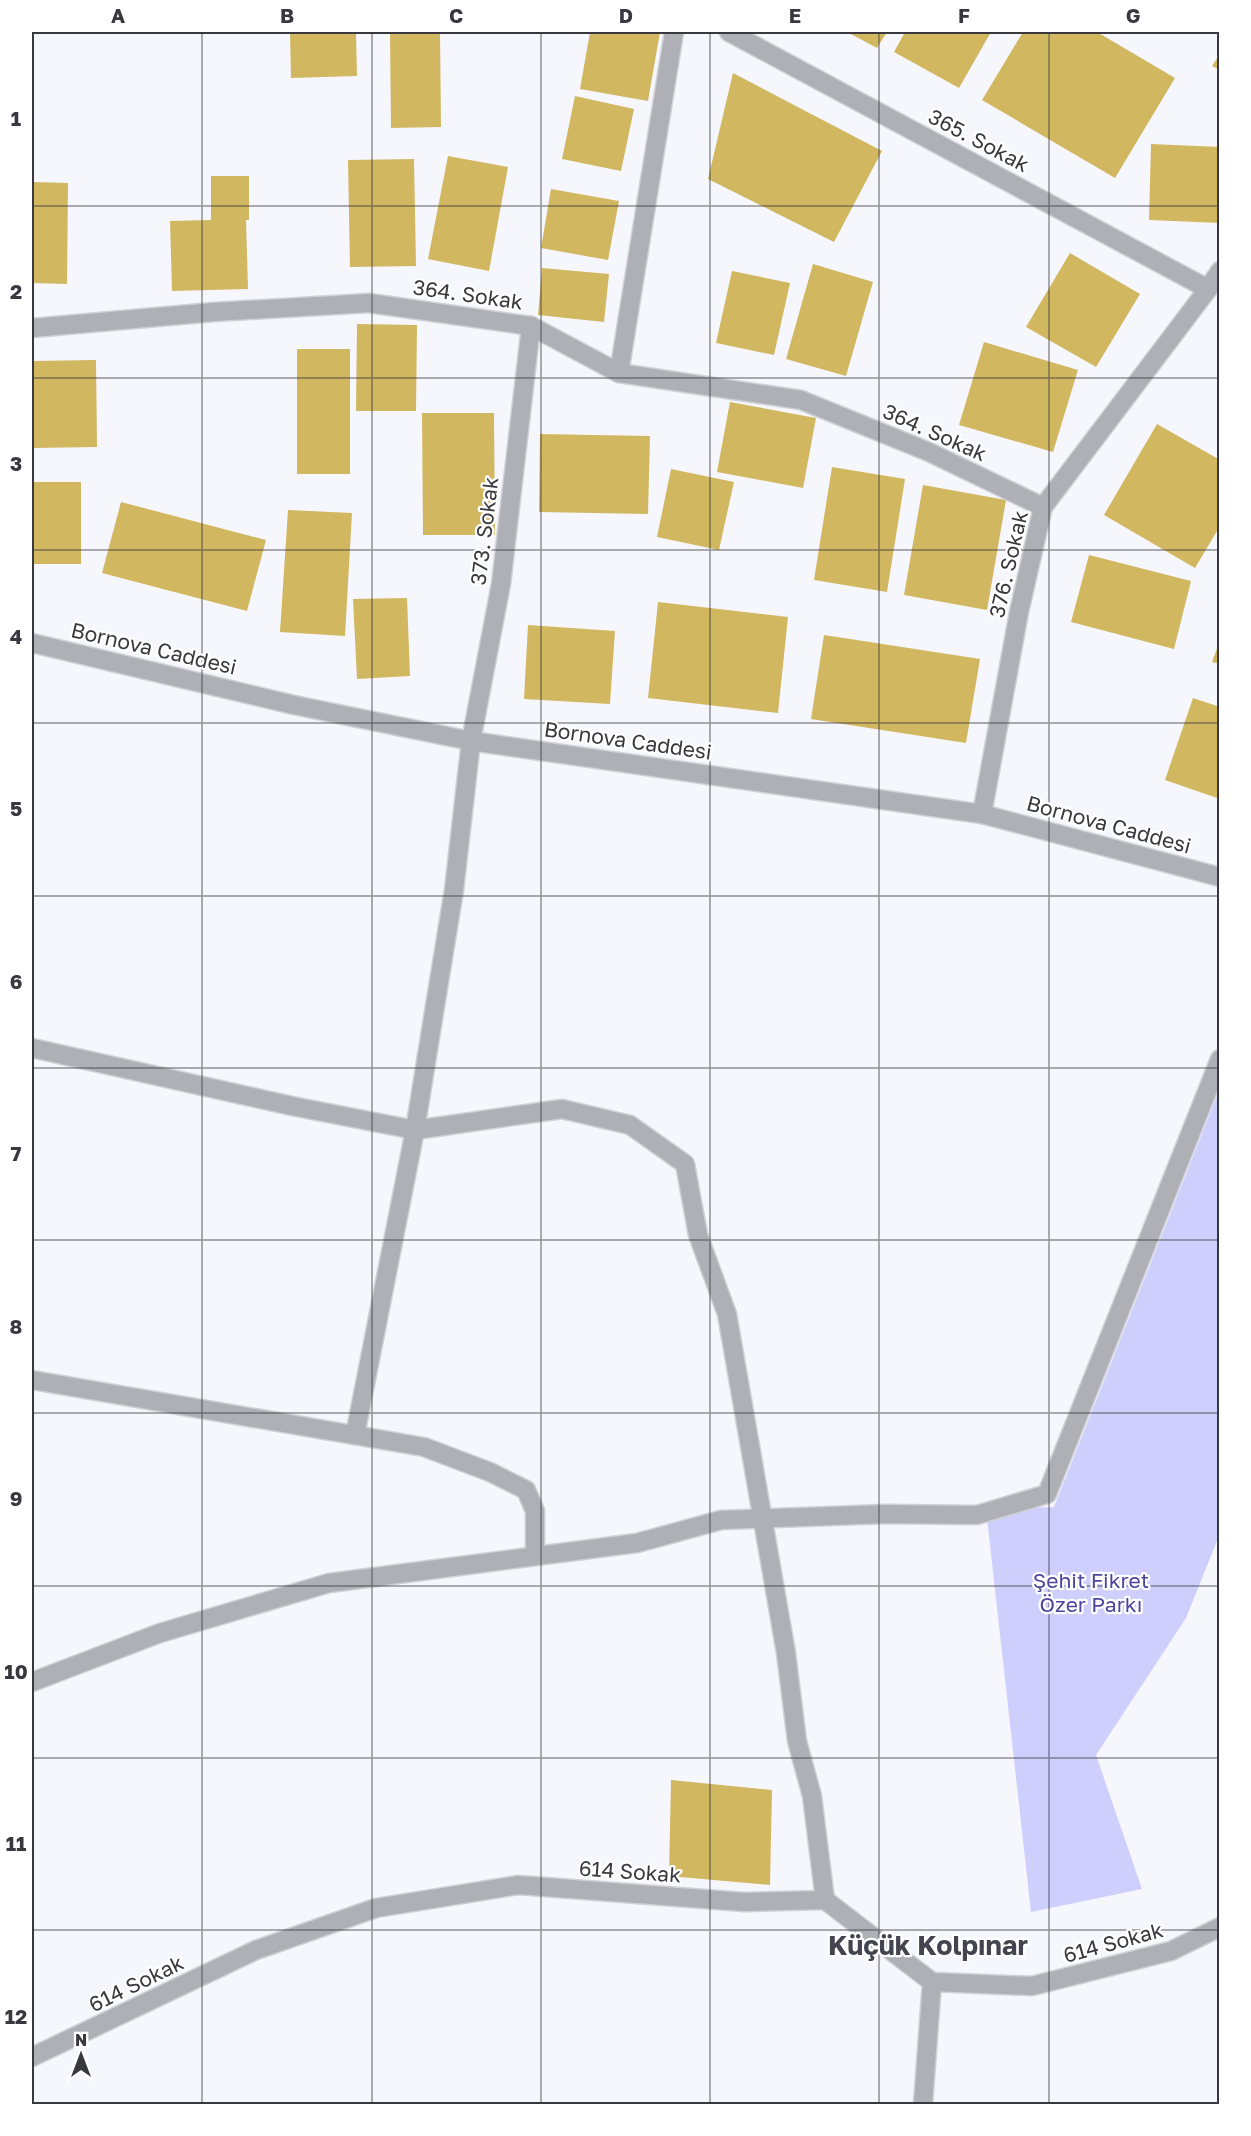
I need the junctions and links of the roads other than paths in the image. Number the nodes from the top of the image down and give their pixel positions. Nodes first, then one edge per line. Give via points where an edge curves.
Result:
1 (674, 32) edge
2 (729, 32) edge
3 (1220, 271) edge
4 (1208, 289) junction
5 (531, 326) junction
6 (32, 328) edge
7 (618, 373) junction
8 (1043, 507) junction
9 (32, 643) edge
10 (471, 741) junction
11 (982, 814) junction
12 (1220, 877) edge
13 (32, 1048) edge
14 (1220, 1059) edge
15 (415, 1130) junction
16 (32, 1380) edge
17 (355, 1435) junction
18 (762, 1519) junction
19 (535, 1556) junction
20 (32, 1682) edge
21 (825, 1900) junction
22 (1220, 1927) edge
23 (932, 1982) junction
24 (32, 2057) edge
25 (923, 2104) edge

1 - 7 street
2 - 4 street, 365. Sokak
3 - 4 street, 376. Sokak
4 - 8 street, 376. Sokak
5 - 6 street, 364. Sokak via 369,303
5 - 7 street, 364. Sokak
5 - 10 street, 373. Sokak via 501,585
7 - 8 street, 364. Sokak via 801,400 929,452
8 - 11 street, 376. Sokak via 1019,612
9 - 10 street, Bornova Caddesi via 294,705
10 - 11 street, Bornova Caddesi
10 - 15 street, 373. Sokak via 454,890
11 - 12 street, Bornova Caddesi
13 - 15 street
14 - 18 street via 1047,1494 977,1515
15 - 17 street, 373. Sokak
15 - 18 street via 562,1109 630,1125 685,1164 698,1235 728,1314
16 - 17 street
17 - 19 street via 424,1447 526,1490 535,1511
18 - 19 street via 721,1520 637,1543
18 - 21 street via 797,1741 812,1796
19 - 20 street via 329,1583 160,1633
21 - 23 street
21 - 24 street, 614 Sokak via 744,1902 518,1885 376,1908 256,1950
22 - 23 street, 614 Sokak via 1171,1951 1032,1986
23 - 25 street

